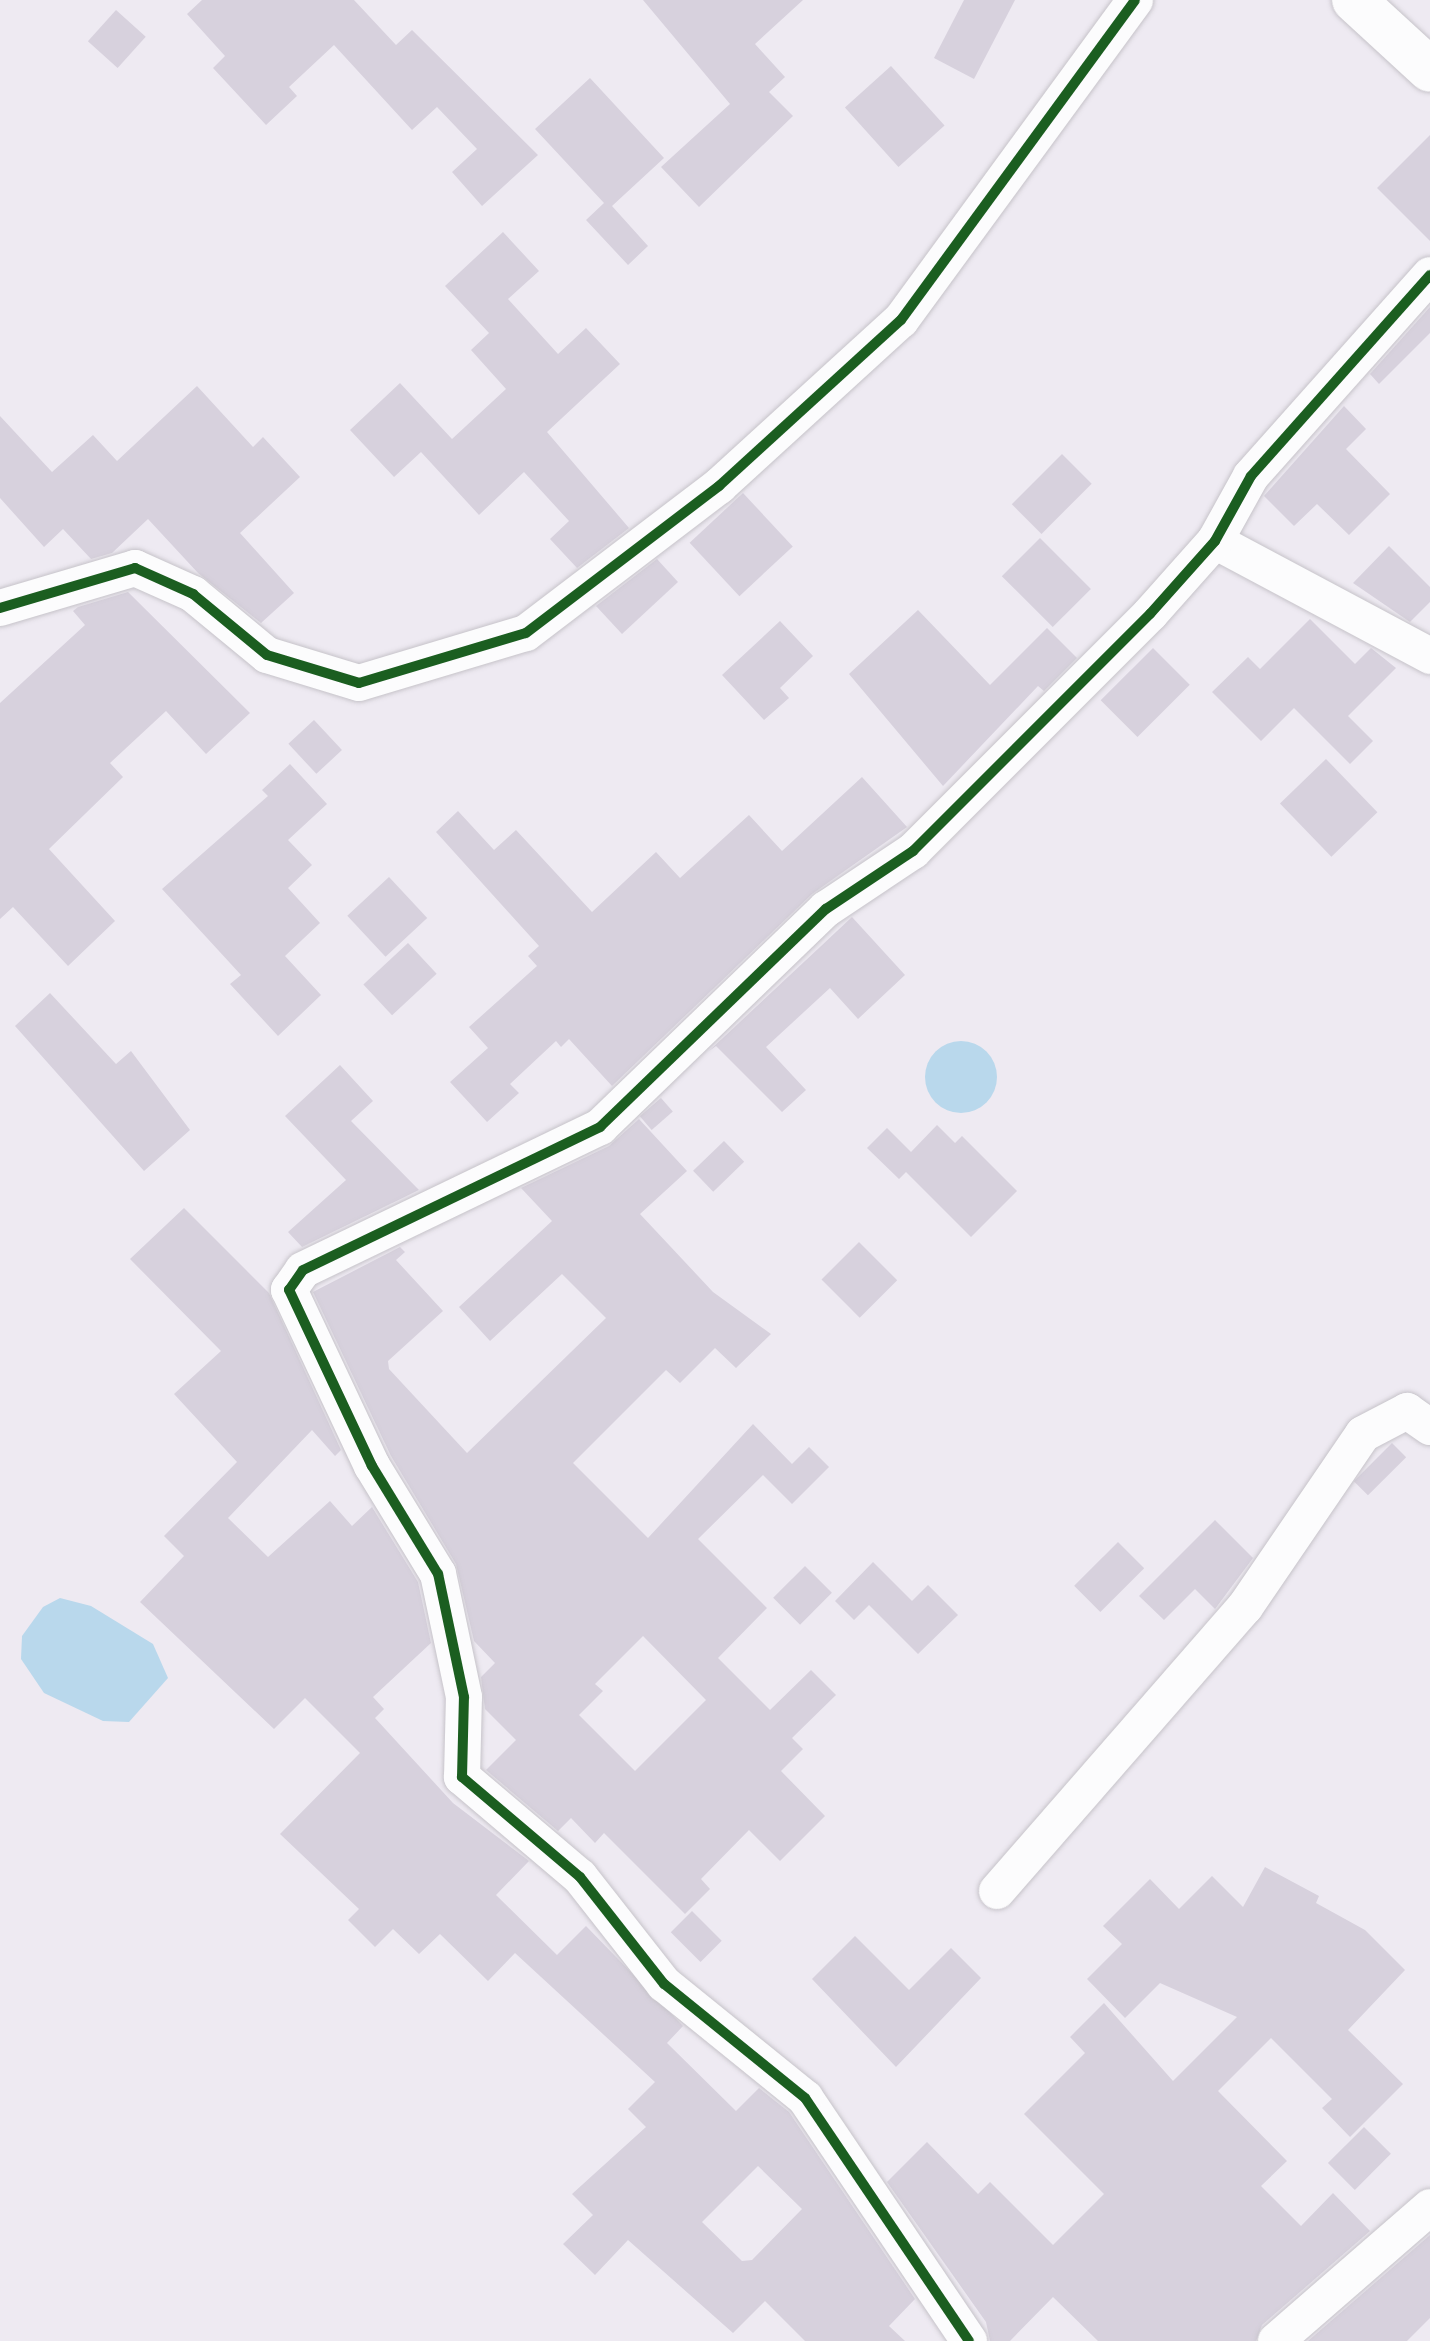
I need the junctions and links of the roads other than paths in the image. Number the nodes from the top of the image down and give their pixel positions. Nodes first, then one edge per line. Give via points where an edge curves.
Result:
1 (1135, 0) edge
2 (1354, 0) edge
3 (1430, 70) edge
4 (1430, 275) edge
5 (1215, 541) junction
6 (0, 608) edge
7 (1430, 656) edge
8 (1430, 1427) edge
9 (997, 1891) dead end
10 (1430, 2207) edge
11 (969, 2341) edge
12 (1276, 2341) edge

1 - 6 street via 901,320 719,486 526,633 359,683 267,655 193,594 135,568
2 - 3 street
4 - 5 street via 1251,476
5 - 7 street
5 - 11 street via 913,851 826,909 600,1127 303,1270 289,1290 372,1466 438,1574 464,1697 462,1777 580,1877 664,1984 805,2098
8 - 9 street via 1407,1411 1363,1434 1245,1607
10 - 12 street

